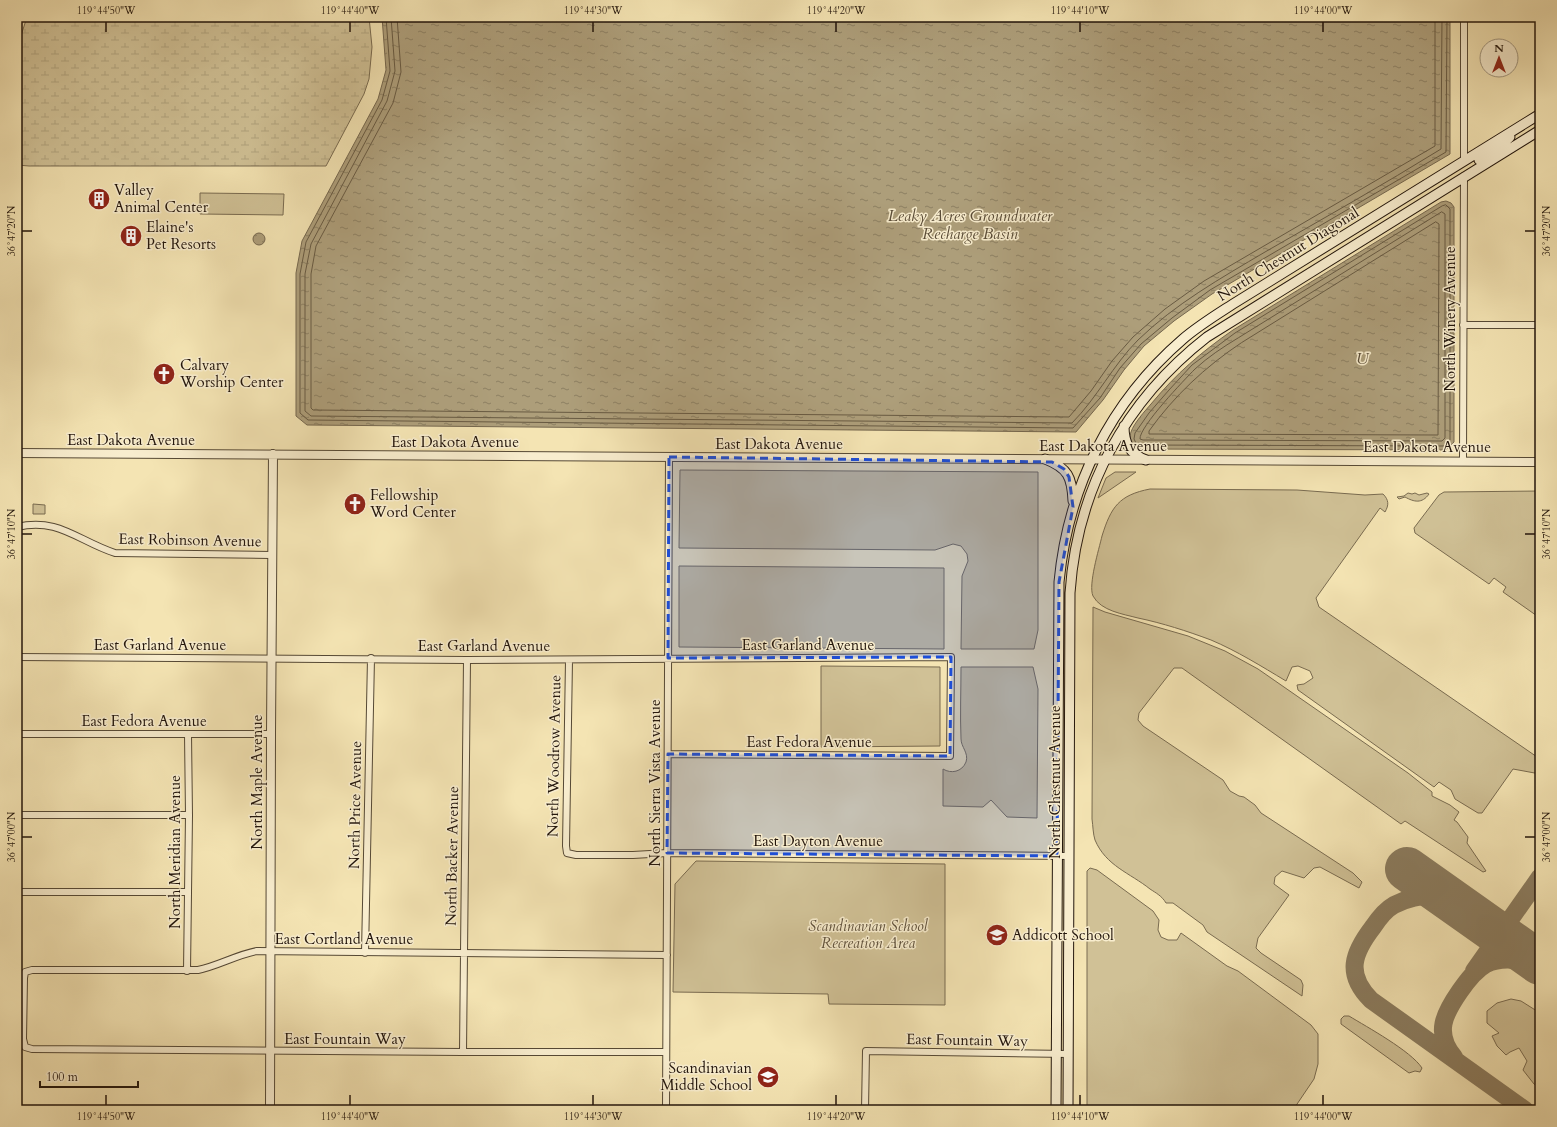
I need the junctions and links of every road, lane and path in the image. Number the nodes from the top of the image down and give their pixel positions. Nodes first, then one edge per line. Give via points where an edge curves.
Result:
1 (1464, 17) edge
2 (1540, 114) edge
3 (1523, 125) junction
4 (1539, 133) edge
5 (1464, 162) junction
6 (1464, 176) junction
7 (1463, 325) junction
8 (1540, 325) edge
9 (1124, 425) junction
10 (17, 453) edge
11 (273, 454) junction
12 (669, 457) junction
13 (1045, 459) junction
14 (1091, 460) junction
15 (1104, 460) junction
16 (1146, 460) junction
17 (1463, 461) junction
18 (1540, 462) edge
19 (1073, 507) junction
20 (17, 527) edge
21 (272, 555) junction
22 (17, 657) edge
23 (272, 658) junction
24 (371, 658) junction
25 (668, 658) junction
26 (1058, 658) junction
27 (1070, 658) junction
28 (467, 660) junction
29 (569, 660) junction
30 (17, 734) edge
31 (188, 734) junction
32 (271, 734) junction
33 (668, 754) junction
34 (950, 756) joint
35 (17, 815) edge
36 (189, 815) junction
37 (567, 853) joint
38 (667, 853) junction
39 (1057, 856) junction
40 (1069, 856) junction
41 (17, 892) edge
42 (188, 892) junction
43 (270, 952) junction
44 (365, 953) junction
45 (464, 953) junction
46 (667, 955) junction
47 (187, 971) junction
48 (25, 1047) joint
49 (270, 1051) junction
50 (463, 1052) junction
51 (666, 1052) junction
52 (1056, 1054) junction
53 (1068, 1054) junction
54 (270, 1110) edge
55 (666, 1110) edge
56 (865, 1110) edge
57 (1056, 1110) edge
58 (1068, 1110) edge

1 - 5 street
2 - 3 main road, North Chestnut Diagonal
3 - 5 main road, North Chestnut Diagonal
3 - 6 main road via 1502,146 1469,166
4 - 6 main road, North Chestnut Diagonal
5 - 14 main road, North Chestnut Diagonal via 1233,304 1184,339 1151,371 1127,400
6 - 7 street, North Winery Avenue
6 - 9 main road, North Chestnut Diagonal via 1207,337 1163,376
7 - 8 street
7 - 17 street, North Winery Avenue
9 - 15 main road, North Chestnut Diagonal
9 - 16 main road via 1126,444 1135,455
10 - 11 street, East Dakota Avenue
11 - 12 street, East Dakota Avenue
11 - 21 street, North Maple Avenue
12 - 13 street, East Dakota Avenue
12 - 25 street, North Sierra Vista Avenue
13 - 14 street, East Dakota Avenue
13 - 19 main road via 1064,469 1068,474 1072,484
14 - 15 street, East Dakota Avenue
14 - 19 main road, North Chestnut Avenue
15 - 16 street, East Dakota Avenue
15 - 27 main road, North Chestnut Avenue via 1087,501 1074,554 1070,593
16 - 17 street, East Dakota Avenue
17 - 18 street, East Dakota Avenue
19 - 26 main road, North Chestnut Avenue via 1064,544 1059,582
20 - 21 street, East Robinson Avenue via 51,525 115,553
21 - 23 street, North Maple Avenue
22 - 23 street, East Garland Avenue
23 - 24 street, East Garland Avenue
23 - 32 street, North Maple Avenue
24 - 28 street, East Garland Avenue
24 - 44 street, North Price Avenue
25 - 29 street, East Garland Avenue
25 - 33 street, North Sierra Vista Avenue
25 - 34 street, East Garland Avenue via 951,657
26 - 27 main road
26 - 39 main road, North Chestnut Avenue
27 - 40 main road, North Chestnut Avenue
28 - 29 street, East Garland Avenue
28 - 45 street, North Backer Avenue
29 - 37 street, North Woodrow Avenue
30 - 31 street, East Fedora Avenue
31 - 32 street, East Fedora Avenue
31 - 36 street, North Meridian Avenue
32 - 43 street, North Maple Avenue
33 - 34 street, East Fedora Avenue
33 - 38 street, North Sierra Vista Avenue
35 - 36 street
36 - 42 street, North Meridian Avenue
37 - 38 street, East Dayton Avenue
38 - 39 street, East Dayton Avenue
38 - 46 street, North Sierra Vista Avenue
39 - 40 street, East Dayton Avenue
39 - 52 main road, North Chestnut Avenue
40 - 53 main road, North Chestnut Avenue
41 - 42 street
42 - 47 street, North Meridian Avenue
43 - 44 street, East Cortland Avenue
43 - 47 street, East Cortland Avenue via 246,953 210,968
43 - 49 street, North Maple Avenue
44 - 45 street, East Cortland Avenue
45 - 46 street, East Cortland Avenue
45 - 50 street, North Backer Avenue
46 - 51 street, North Sierra Vista Avenue
47 - 48 street, East Cortland Avenue via 25,972
48 - 49 street, East Fountain Way via 63,1050
49 - 50 street, East Fountain Way
49 - 54 street, North Maple Avenue
50 - 51 street, East Fountain Way
51 - 55 street, North Sierra Vista Avenue
52 - 53 street, East Fountain Way
52 - 56 street, East Fountain Way via 866,1051
52 - 57 main road, North Chestnut Avenue
53 - 58 main road, North Chestnut Avenue

